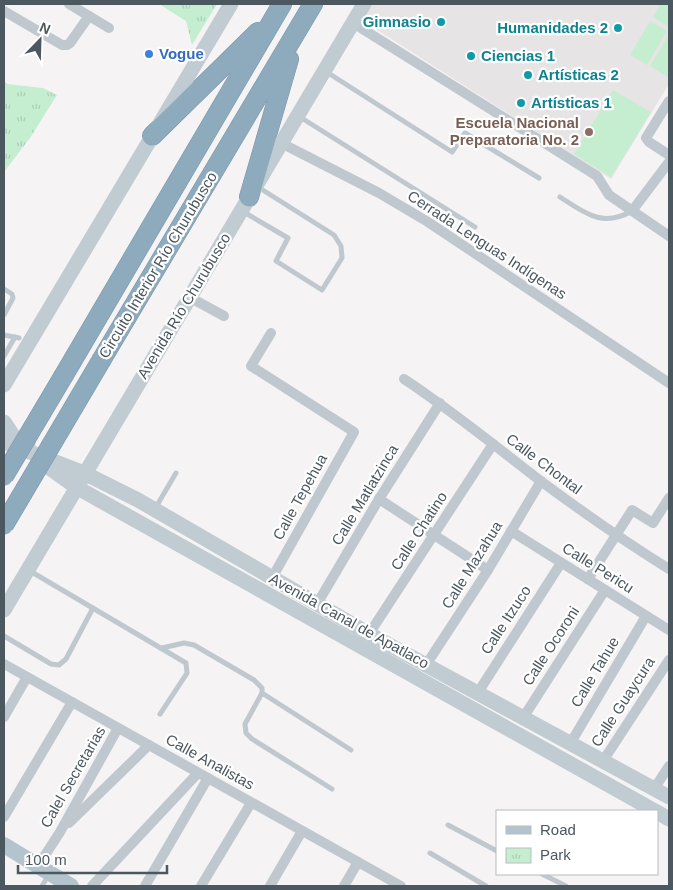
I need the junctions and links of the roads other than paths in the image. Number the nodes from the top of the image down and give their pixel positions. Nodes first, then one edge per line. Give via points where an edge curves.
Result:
1 (69, 4) edge
2 (231, 4) edge
3 (313, 4) edge
4 (364, 4) edge
5 (4, 10) edge
6 (279, 10) edge
7 (89, 16) junction
8 (353, 23) junction
9 (300, 27) junction
10 (109, 28) dead end
11 (325, 70) junction
12 (669, 101) edge
13 (298, 116) junction
14 (152, 136) junction
15 (281, 143) junction
16 (669, 155) edge
17 (669, 162) edge
18 (539, 178) dead end
19 (560, 197) dead end
20 (249, 198) junction
21 (632, 211) junction
22 (475, 227) dead end
23 (669, 236) edge
24 (4, 289) edge
25 (189, 296) junction
26 (4, 315) edge
27 (224, 316) dead end
28 (272, 333) dead end
29 (4, 335) edge
30 (4, 356) edge
31 (404, 379) dead end
32 (669, 383) edge
33 (4, 385) edge
34 (440, 403) junction
35 (4, 422) edge
36 (5, 443) edge
37 (492, 444) junction
38 (25, 452) junction
39 (85, 471) junction
40 (176, 473) dead end
41 (4, 476) edge
42 (541, 481) junction
43 (76, 487) junction
44 (379, 499) junction
45 (668, 502) edge
46 (155, 510) junction
47 (4, 525) edge
48 (511, 531) junction
49 (615, 535) junction
50 (434, 536) junction
51 (561, 563) junction
52 (669, 569) edge
53 (27, 570) junction
54 (488, 570) junction
55 (272, 578) junction
56 (588, 579) junction
57 (605, 590) junction
58 (317, 604) junction
59 (94, 608) junction
60 (4, 610) edge
61 (646, 616) junction
62 (669, 630) edge
63 (369, 634) junction
64 (4, 636) edge
65 (162, 648) junction
66 (669, 660) edge
67 (4, 664) edge
68 (426, 665) junction
69 (28, 677) junction
70 (262, 693) junction
71 (477, 694) junction
72 (72, 702) junction
73 (160, 714) dead end
74 (4, 717) edge
75 (523, 718) junction
76 (118, 728) junction
77 (570, 744) junction
78 (149, 745) junction
79 (350, 750) dead end
80 (603, 761) junction
81 (669, 766) edge
82 (198, 773) junction
83 (628, 775) junction
84 (208, 778) junction
85 (332, 789) dead end
86 (654, 789) junction
87 (618, 791) junction
88 (669, 797) edge
89 (251, 803) junction
90 (652, 810) edge
91 (4, 817) edge
92 (448, 825) dead end
93 (302, 831) junction
94 (60, 832) junction
95 (4, 845) edge
96 (496, 849) edge
97 (430, 854) dead end
98 (358, 862) junction
99 (44, 875) edge
100 (544, 875) edge
101 (71, 886) edge
102 (92, 886) edge
103 (145, 886) edge
104 (201, 886) edge
105 (270, 886) edge
106 (344, 886) edge
107 (401, 886) edge
108 (486, 886) edge
109 (566, 886) edge

1 - 7 street
2 - 14 street
3 - 9 highway, Circuito Interior Río Churubusco
4 - 8 street, Avenida Río Churubusco
5 - 7 street via 62,45 70,43
6 - 14 highway
6 - 41 highway, Circuito Interior Río Churubusco, bridge
7 - 10 street
8 - 11 street, Avenida Río Churubusco
8 - 21 street via 597,176 609,195
9 - 20 highway
9 - 47 highway, Circuito Interior Río Churubusco, bridge
11 - 13 street, Avenida Río Churubusco
11 - 18 lane via 452,152 465,133
12 - 16 street via 646,138
13 - 15 street, Avenida Río Churubusco
13 - 22 lane
14 - 33 street
15 - 20 street, Avenida Río Churubusco
15 - 32 street, Cerrada Lenguas Indígenas via 428,222
17 - 21 street
19 - 21 lane via 591,216 606,220 620,218
20 - 20 lane via 334,235 341,246 342,258 322,290 276,261 288,238
20 - 25 street, Avenida Río Churubusco
21 - 23 street
24 - 26 lane via 13,298
25 - 27 street
25 - 39 street, Avenida Río Churubusco
28 - 55 street, Calle Tepehua via 251,366 354,432
29 - 30 lane via 17,338
31 - 34 street, Calle Chontal
34 - 37 street, Calle Chontal
34 - 44 street, Calle Matlatzinca
35 - 39 street via 20,441
36 - 38 street, Avenida Canal de Apatlaco
37 - 42 street, Calle Chontal
37 - 50 street, Calle Chatino
38 - 39 street, Avenida Canal de Apatlaco
38 - 43 street, Avenida Canal de Apatlaco
39 - 43 street, Avenida Río Churubusco
39 - 46 street, Avenida Canal de Apatlaco
40 - 46 lane
42 - 48 street, Calle Mazahua
42 - 49 street, Calle Chontal
43 - 53 street, Avenida Río Churubusco
43 - 87 street, Avenida Canal de Apatlaco
44 - 50 street
44 - 58 street, Calle Matlatzinca
45 - 49 street via 653,523 632,510
46 - 55 street, Avenida Canal de Apatlaco
48 - 51 street, Calle Pericu
48 - 54 street, Calle Mazahua
49 - 52 street, Calle Chontal
49 - 56 street
50 - 54 street
50 - 63 street, Calle Chatino
51 - 56 street, Calle Pericu
51 - 71 street, Calle Itzuco
53 - 59 lane
53 - 60 street, Avenida Río Churubusco
54 - 68 street, Calle Mazahua
55 - 58 street, Avenida Canal de Apatlaco
56 - 57 street, Calle Pericu
57 - 61 street, Calle Pericu
57 - 75 street, Calle Ocoroni
58 - 63 street, Avenida Canal de Apatlaco
59 - 64 lane via 66,659 59,664 51,664
59 - 65 lane
61 - 62 street, Calle Pericu
61 - 77 street, Calle Tahue
63 - 68 street, Avenida Canal de Apatlaco
65 - 70 lane via 184,643 194,645 254,680 262,688
65 - 73 lane via 186,663 187,674
66 - 80 street, Calle Guaycura
67 - 69 street, Calle Analistas
68 - 71 street, Avenida Canal de Apatlaco
69 - 72 street, Calle Analistas
69 - 74 street
70 - 79 lane
70 - 85 lane via 245,724 246,733
71 - 75 street, Avenida Canal de Apatlaco
72 - 76 street, Calle Analistas
72 - 91 street
75 - 77 street, Avenida Canal de Apatlaco
76 - 78 street, Calle Analistas
76 - 94 street, Calel Secretarias
77 - 80 street, Avenida Canal de Apatlaco
78 - 82 street, Calle Analistas
78 - 94 street
80 - 83 street, Avenida Canal de Apatlaco
81 - 86 street
82 - 84 street, Calle Analistas
82 - 102 street
83 - 86 street, Avenida Canal de Apatlaco
83 - 87 street
84 - 89 street, Calle Analistas
84 - 103 street
86 - 88 street, Avenida Canal de Apatlaco
87 - 90 street, Avenida Canal de Apatlaco
89 - 93 street, Calle Analistas
89 - 104 street
92 - 96 lane
93 - 98 street, Calle Analistas
93 - 105 street
94 - 99 street, Calel Secretarias
95 - 99 main road
97 - 108 lane
98 - 106 street
98 - 107 street, Calle Analistas
99 - 101 main road
100 - 109 lane

